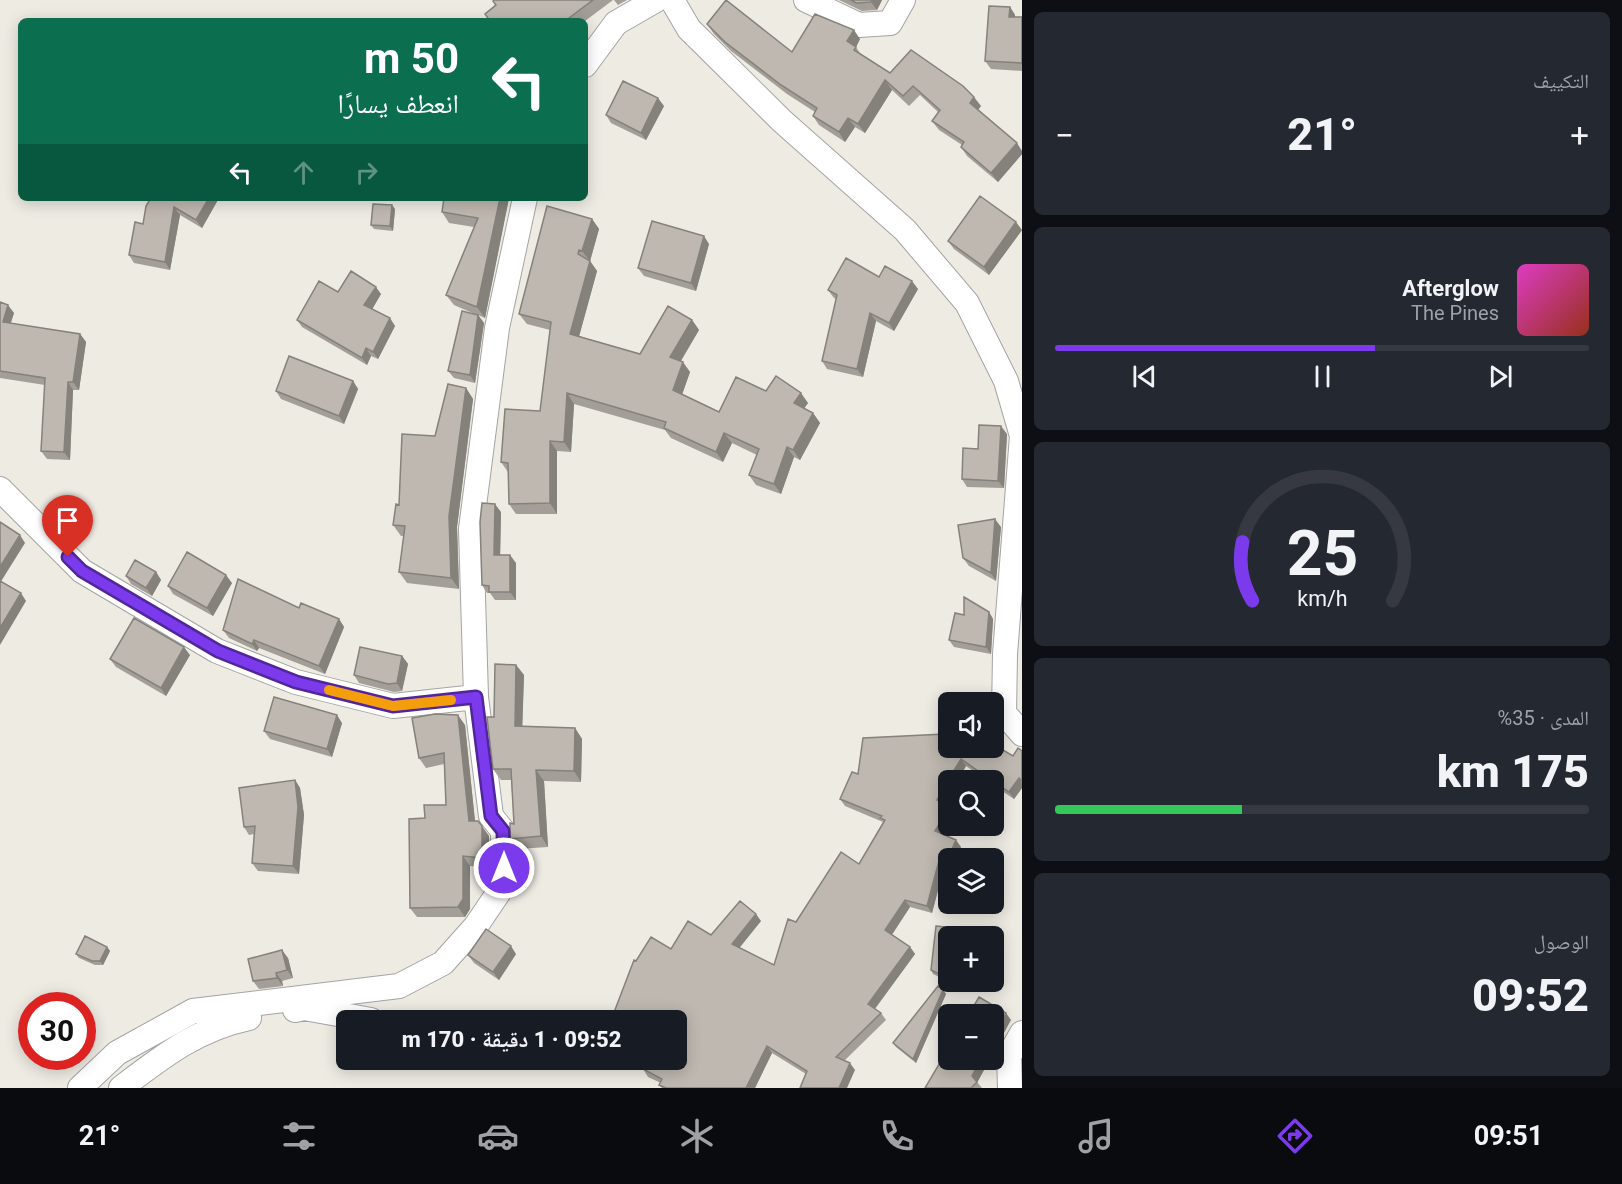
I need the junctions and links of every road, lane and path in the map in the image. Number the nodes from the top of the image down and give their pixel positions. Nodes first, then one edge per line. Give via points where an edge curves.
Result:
1 (656, 0) edge
2 (672, 0) edge
3 (806, 0) edge
4 (903, 0) edge
5 (588, 61) edge
6 (524, 201) edge
7 (1018, 407) edge
8 (0, 489) edge
9 (476, 697) junction
10 (1022, 734) edge
11 (336, 1014) edge
12 (1022, 1033) edge
13 (80, 1088) edge
14 (122, 1088) edge
15 (1010, 1088) edge

1 - 5 street via 616,23
2 - 7 street via 689,29 782,121 905,230 967,303
3 - 4 street via 859,25 890,23
6 - 9 street via 497,328 471,529
7 - 10 street via 1022,436 1007,620 1004,713
8 - 9 street via 82,571 218,651 296,682 393,706
9 - 13 street via 491,816 503,831 504,886 443,963 399,986 193,1011 117,1053
11 - 14 street via 304,1008 219,1024 168,1053
12 - 15 street via 1009,1056

